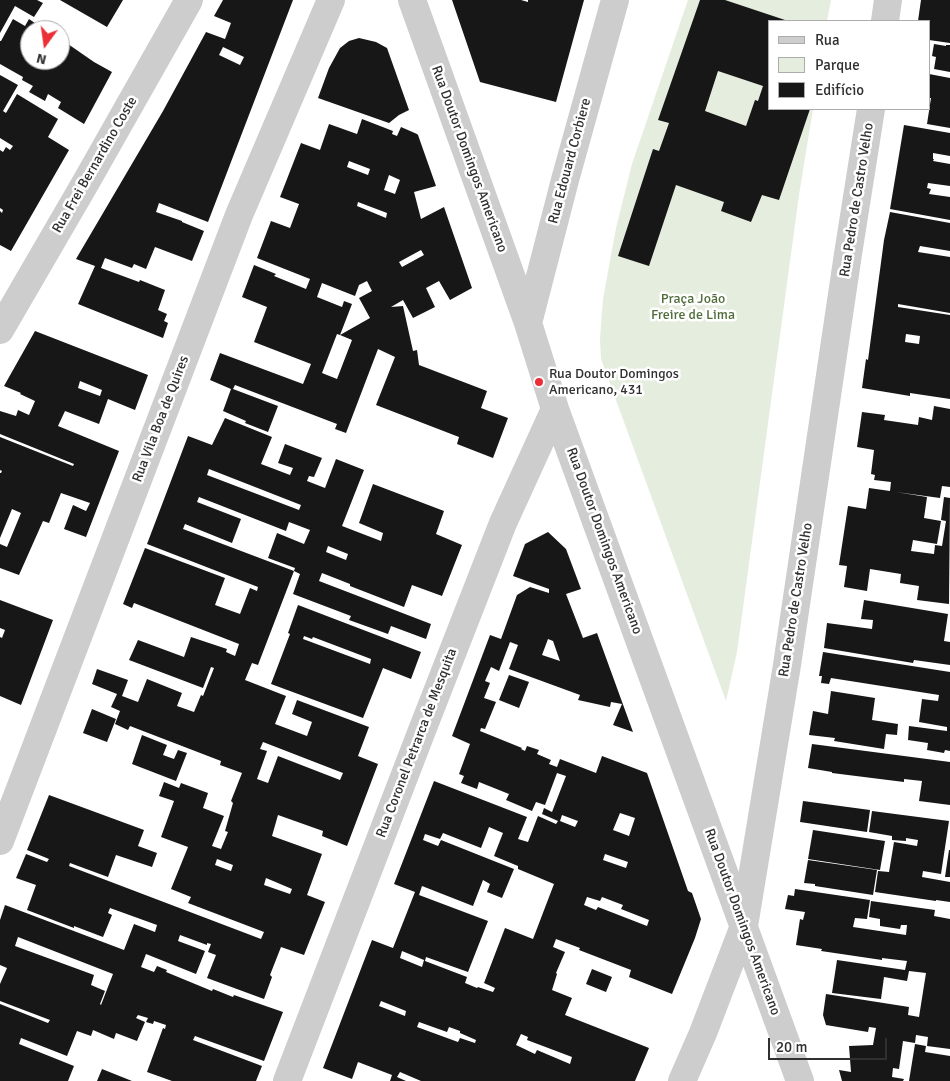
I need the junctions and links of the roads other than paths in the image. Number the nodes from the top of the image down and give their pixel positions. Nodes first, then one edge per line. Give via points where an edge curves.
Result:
1 (189, 0) edge
2 (331, 0) edge
3 (412, 0) edge
4 (615, 0) edge
5 (888, 0) edge
6 (885, 20) edge
7 (871, 110) edge
8 (528, 323) junction
9 (0, 330) edge
10 (555, 409) junction
11 (0, 841) edge
12 (744, 926) junction
13 (287, 1081) edge
14 (682, 1081) edge
15 (800, 1081) edge

1 - 9 street, Rua Frei Bernardino Coste
2 - 11 street, Rua Vila Boa de Quires via 239,215
3 - 8 street, Rua Doutor Domingos Americano
4 - 8 street, Rua Edouard Corbiere
5 - 6 street
7 - 12 street, Rua Pedro de Castro Velho
8 - 10 street, Rua Doutor Domingos Americano
10 - 12 street, Rua Doutor Domingos Americano
10 - 13 street, Rua Coronel Petrarca de Mesquita via 503,523
12 - 14 street, Rua Pedro de Castro Velho
12 - 15 street, Rua Doutor Domingos Americano

